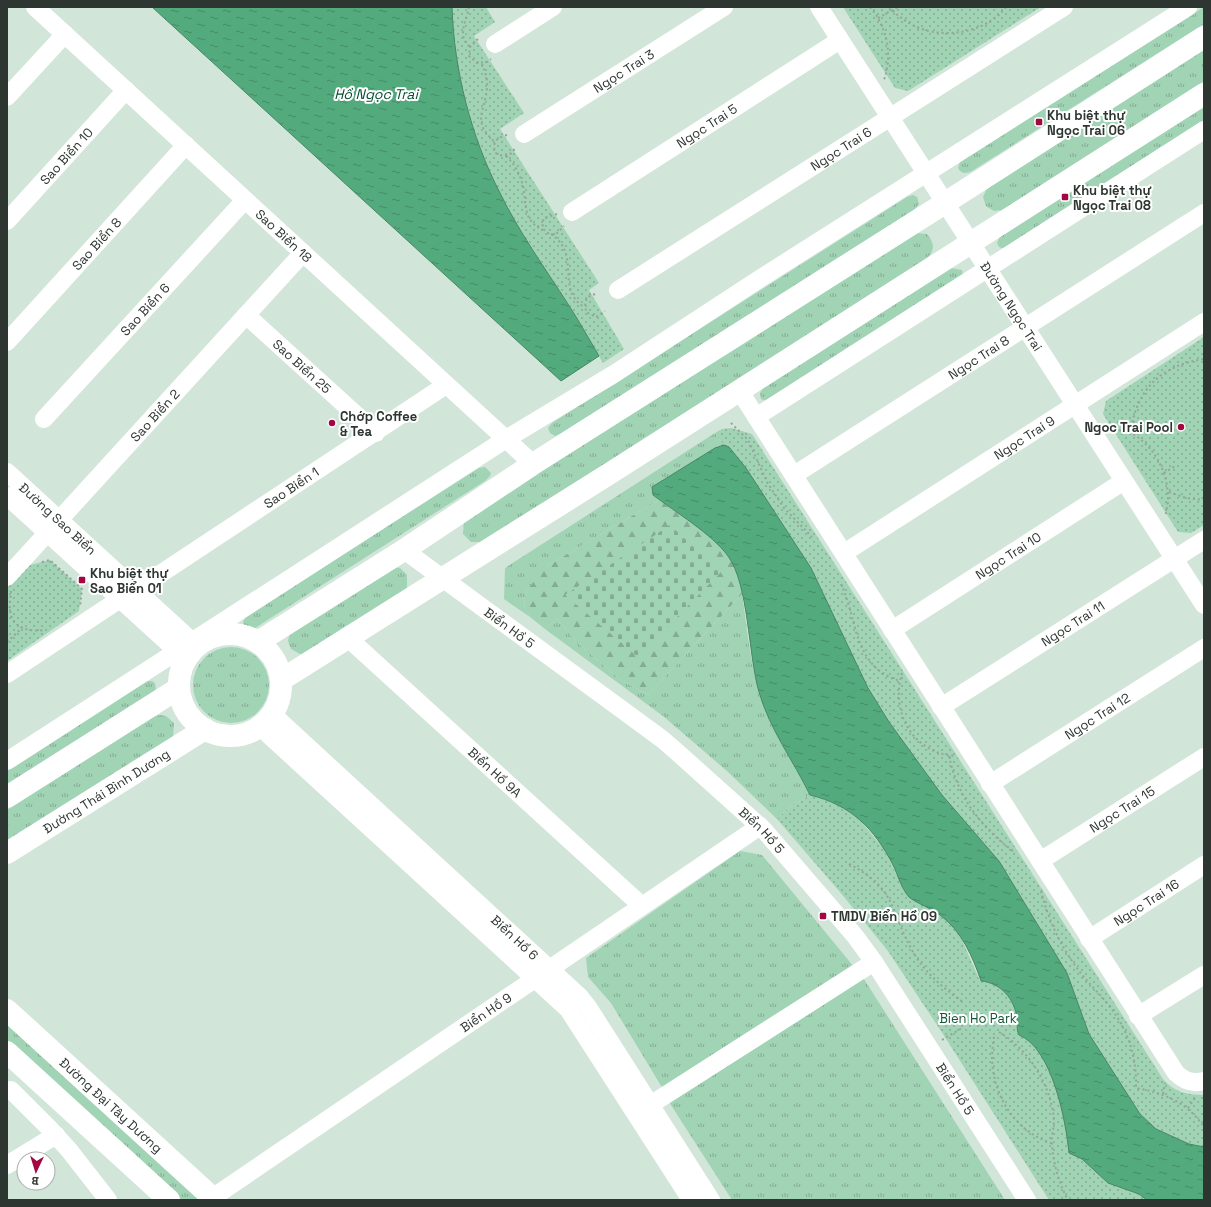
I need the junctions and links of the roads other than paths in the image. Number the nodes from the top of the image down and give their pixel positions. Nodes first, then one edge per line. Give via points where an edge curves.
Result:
1 (36, 7) edge
2 (553, 7) edge
3 (724, 7) edge
4 (819, 7) edge
5 (1064, 7) edge
6 (1188, 7) edge
7 (65, 34) junction
8 (1204, 37) edge
9 (840, 40) junction
10 (488, 48) road end
11 (126, 90) junction
12 (1204, 94) edge
13 (8, 96) edge
14 (891, 117) junction
15 (1204, 130) edge
16 (515, 139) road end
17 (186, 145) junction
18 (926, 173) junction
19 (245, 200) junction
20 (945, 203) junction
21 (1204, 214) edge
22 (564, 217) road end
23 (7, 221) edge
24 (971, 244) junction
25 (303, 253) junction
26 (988, 270) junction
27 (618, 290) dead end
28 (246, 315) junction
29 (1204, 322) edge
30 (1024, 327) junction
31 (7, 342) edge
32 (446, 385) junction
33 (739, 390) junction
34 (1075, 405) junction
35 (756, 417) junction
36 (44, 419) dead end
37 (376, 433) junction
38 (506, 439) junction
39 (533, 464) junction
40 (7, 472) edge
41 (794, 474) junction
42 (1124, 481) junction
43 (7, 496) edge
44 (53, 526) junction
45 (1204, 540) edge
46 (404, 550) junction
47 (844, 553) junction
48 (1175, 559) junction
49 (443, 578) junction
50 (9, 583) edge
51 (136, 590) junction
52 (120, 599) junction
53 (1204, 605) edge
54 (892, 630) junction
55 (348, 638) junction
56 (258, 642) junction
57 (1204, 648) edge
58 (188, 650) junction
59 (7, 674) edge
60 (281, 680) junction
61 (179, 688) junction
62 (941, 707) junction
63 (265, 720) junction
64 (205, 729) junction
65 (1204, 757) edge
66 (7, 761) edge
67 (990, 784) junction
68 (7, 798) edge
69 (760, 826) junction
70 (7, 853) edge
71 (1040, 861) junction
72 (1204, 865) edge
73 (642, 906) junction
74 (1089, 939) junction
75 (874, 962) junction
76 (542, 974) junction
77 (1204, 975) edge
78 (7, 1010) edge
79 (1138, 1016) junction
80 (7, 1052) edge
81 (1204, 1081) edge
82 (10, 1090) dead end
83 (650, 1105) junction
84 (50, 1138) junction
85 (7, 1165) edge
86 (213, 1199) edge
87 (108, 1200) edge
88 (169, 1200) edge
89 (690, 1200) edge
90 (711, 1200) edge
91 (1027, 1200) edge

1 - 7 street, Sao Biển 18
2 - 10 street
3 - 16 street, Ngọc Trai 3
4 - 9 street, Đường Ngọc Trai
5 - 14 street, Ngọc Trai 6
6 - 18 street
7 - 11 street, Sao Biển 18
7 - 13 street
8 - 20 main road
9 - 14 street, Đường Ngọc Trai
9 - 22 street, Ngọc Trai 5
11 - 17 street, Sao Biển 18
11 - 23 street, Sao Biển 10
12 - 24 main road
14 - 18 street, Đường Ngọc Trai
14 - 27 street, Ngọc Trai 6
15 - 26 street
17 - 19 street, Sao Biển 18
17 - 31 street, Sao Biển 8
18 - 20 street, Đường Ngọc Trai
18 - 38 street via 614,374
19 - 25 street, Sao Biển 18
19 - 36 street, Sao Biển 6
20 - 24 street, Đường Ngọc Trai
20 - 39 main road
21 - 30 street, Ngọc Trai 8
24 - 26 street, Đường Ngọc Trai
24 - 33 main road
25 - 28 street, Sao Biển 2
25 - 32 street, Sao Biển 18
26 - 30 street, Đường Ngọc Trai
26 - 35 street
28 - 37 street, Sao Biển 25
28 - 44 street, Sao Biển 2
29 - 34 street, Ngọc Trai 9
30 - 34 street, Đường Ngọc Trai
30 - 41 street, Ngọc Trai 8
32 - 37 street, Sao Biển 1
32 - 38 street, Sao Biển 18
33 - 35 street
33 - 49 main road
34 - 42 street, Đường Ngọc Trai
34 - 47 street, Ngọc Trai 9
35 - 41 street
37 - 51 street, Sao Biển 1
38 - 39 street, Sao Biển 18
38 - 58 street
39 - 46 main road
40 - 44 street, Đường Sao Biển
41 - 47 street
42 - 48 street, Đường Ngọc Trai
42 - 54 street, Ngọc Trai 10
43 - 44 street, Đường Sao Biển
44 - 50 street, Sao Biển 2
44 - 51 street, Đường Sao Biển
44 - 52 street, Đường Sao Biển
45 - 48 street, Ngọc Trai 11
46 - 49 street, Biển Hồ 5
46 - 56 main road
47 - 54 street
48 - 53 street, Đường Ngọc Trai
48 - 62 street, Ngọc Trai 11
49 - 55 main road
49 - 69 street, Biển Hồ 5 via 662,739
51 - 58 street, Đường Sao Biển
52 - 58 street, Đường Sao Biển
52 - 59 street
54 - 62 street
55 - 60 main road
55 - 73 street, Biển Hồ 9A
56 - 58 main road via 231,634 212,637
56 - 60 main road via 276,663
57 - 67 street, Ngọc Trai 12
58 - 61 main road
58 - 66 street
60 - 63 main road via 279,697
61 - 64 main road via 187,712
61 - 68 main road
62 - 67 street
63 - 64 main road via 247,733 237,735 216,734
63 - 76 street, Biển Hồ 6
64 - 70 main road, Đường Thái Bình Dương
65 - 71 street, Ngọc Trai 15
67 - 71 street
69 - 73 street, Biển Hồ 9
69 - 75 street, Biển Hồ 5 via 855,936
71 - 74 street
72 - 74 street, Ngọc Trai 16
73 - 76 street, Biển Hồ 9
74 - 79 street
75 - 83 street
75 - 91 street, Biển Hồ 5
76 - 83 street, Biển Hồ 6 via 588,1007
76 - 86 street, Biển Hồ 9
76 - 89 street, Biển Hồ 6 via 573,1016
77 - 79 street
78 - 86 main road, Đường Đại Tây Dương
79 - 81 street via 1176,1073 1174,1078 1190,1082
80 - 88 main road
82 - 84 street
83 - 90 street, Biển Hồ 6
84 - 85 street
84 - 87 street

